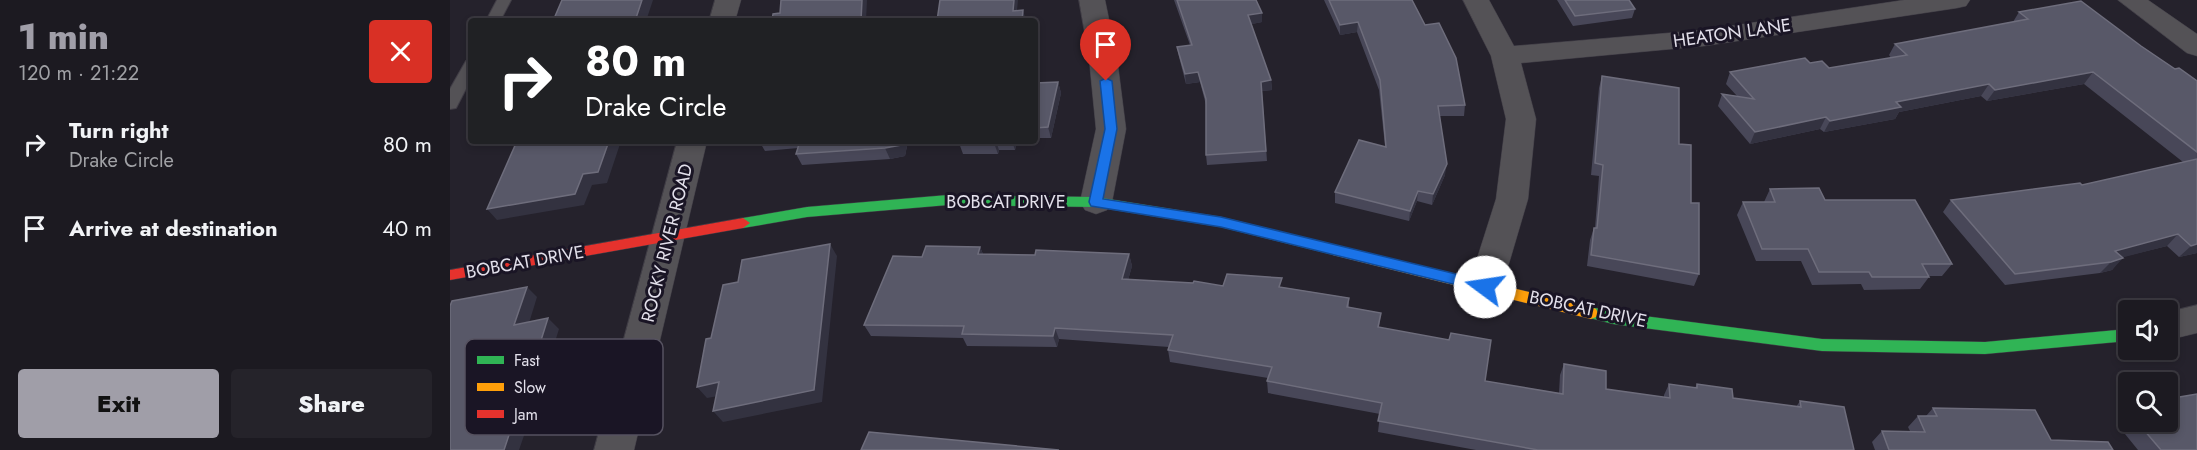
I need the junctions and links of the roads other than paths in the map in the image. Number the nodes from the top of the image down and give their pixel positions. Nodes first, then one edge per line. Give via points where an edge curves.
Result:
1 (504, 0) edge
2 (728, 0) edge
3 (1092, 0) edge
4 (1476, 0) edge
5 (1958, 0) edge
6 (2131, 0) edge
7 (1859, 7) edge
8 (495, 18) edge
9 (723, 18) edge
10 (2197, 47) edge
11 (1505, 56) junction
12 (468, 70) edge
13 (450, 104) edge
14 (691, 144) edge
15 (1096, 202) junction
16 (669, 235) junction
17 (450, 275) edge
18 (1485, 287) junction
19 (2197, 319) edge
20 (2178, 324) edge
21 (2118, 336) edge
22 (642, 339) edge
23 (618, 435) edge
24 (614, 450) edge

1 - 8 lane
2 - 9 street
3 - 15 street via 1111,129
4 - 11 street
5 - 7 street, HEATON LANE
6 - 10 street
7 - 11 street, HEATON LANE via 1704,38
11 - 18 street via 1521,119 1512,199
12 - 13 lane
14 - 16 street, ROCKY RIVER ROAD
15 - 16 street, BOBCAT DRIVE via 936,201 807,212
15 - 18 street, BOBCAT DRIVE via 1221,222
16 - 17 street, BOBCAT DRIVE
16 - 22 street, ROCKY RIVER ROAD
18 - 21 street, BOBCAT DRIVE via 1612,318 1822,345 1985,348
19 - 20 street
23 - 24 street, ROCKY RIVER ROAD

